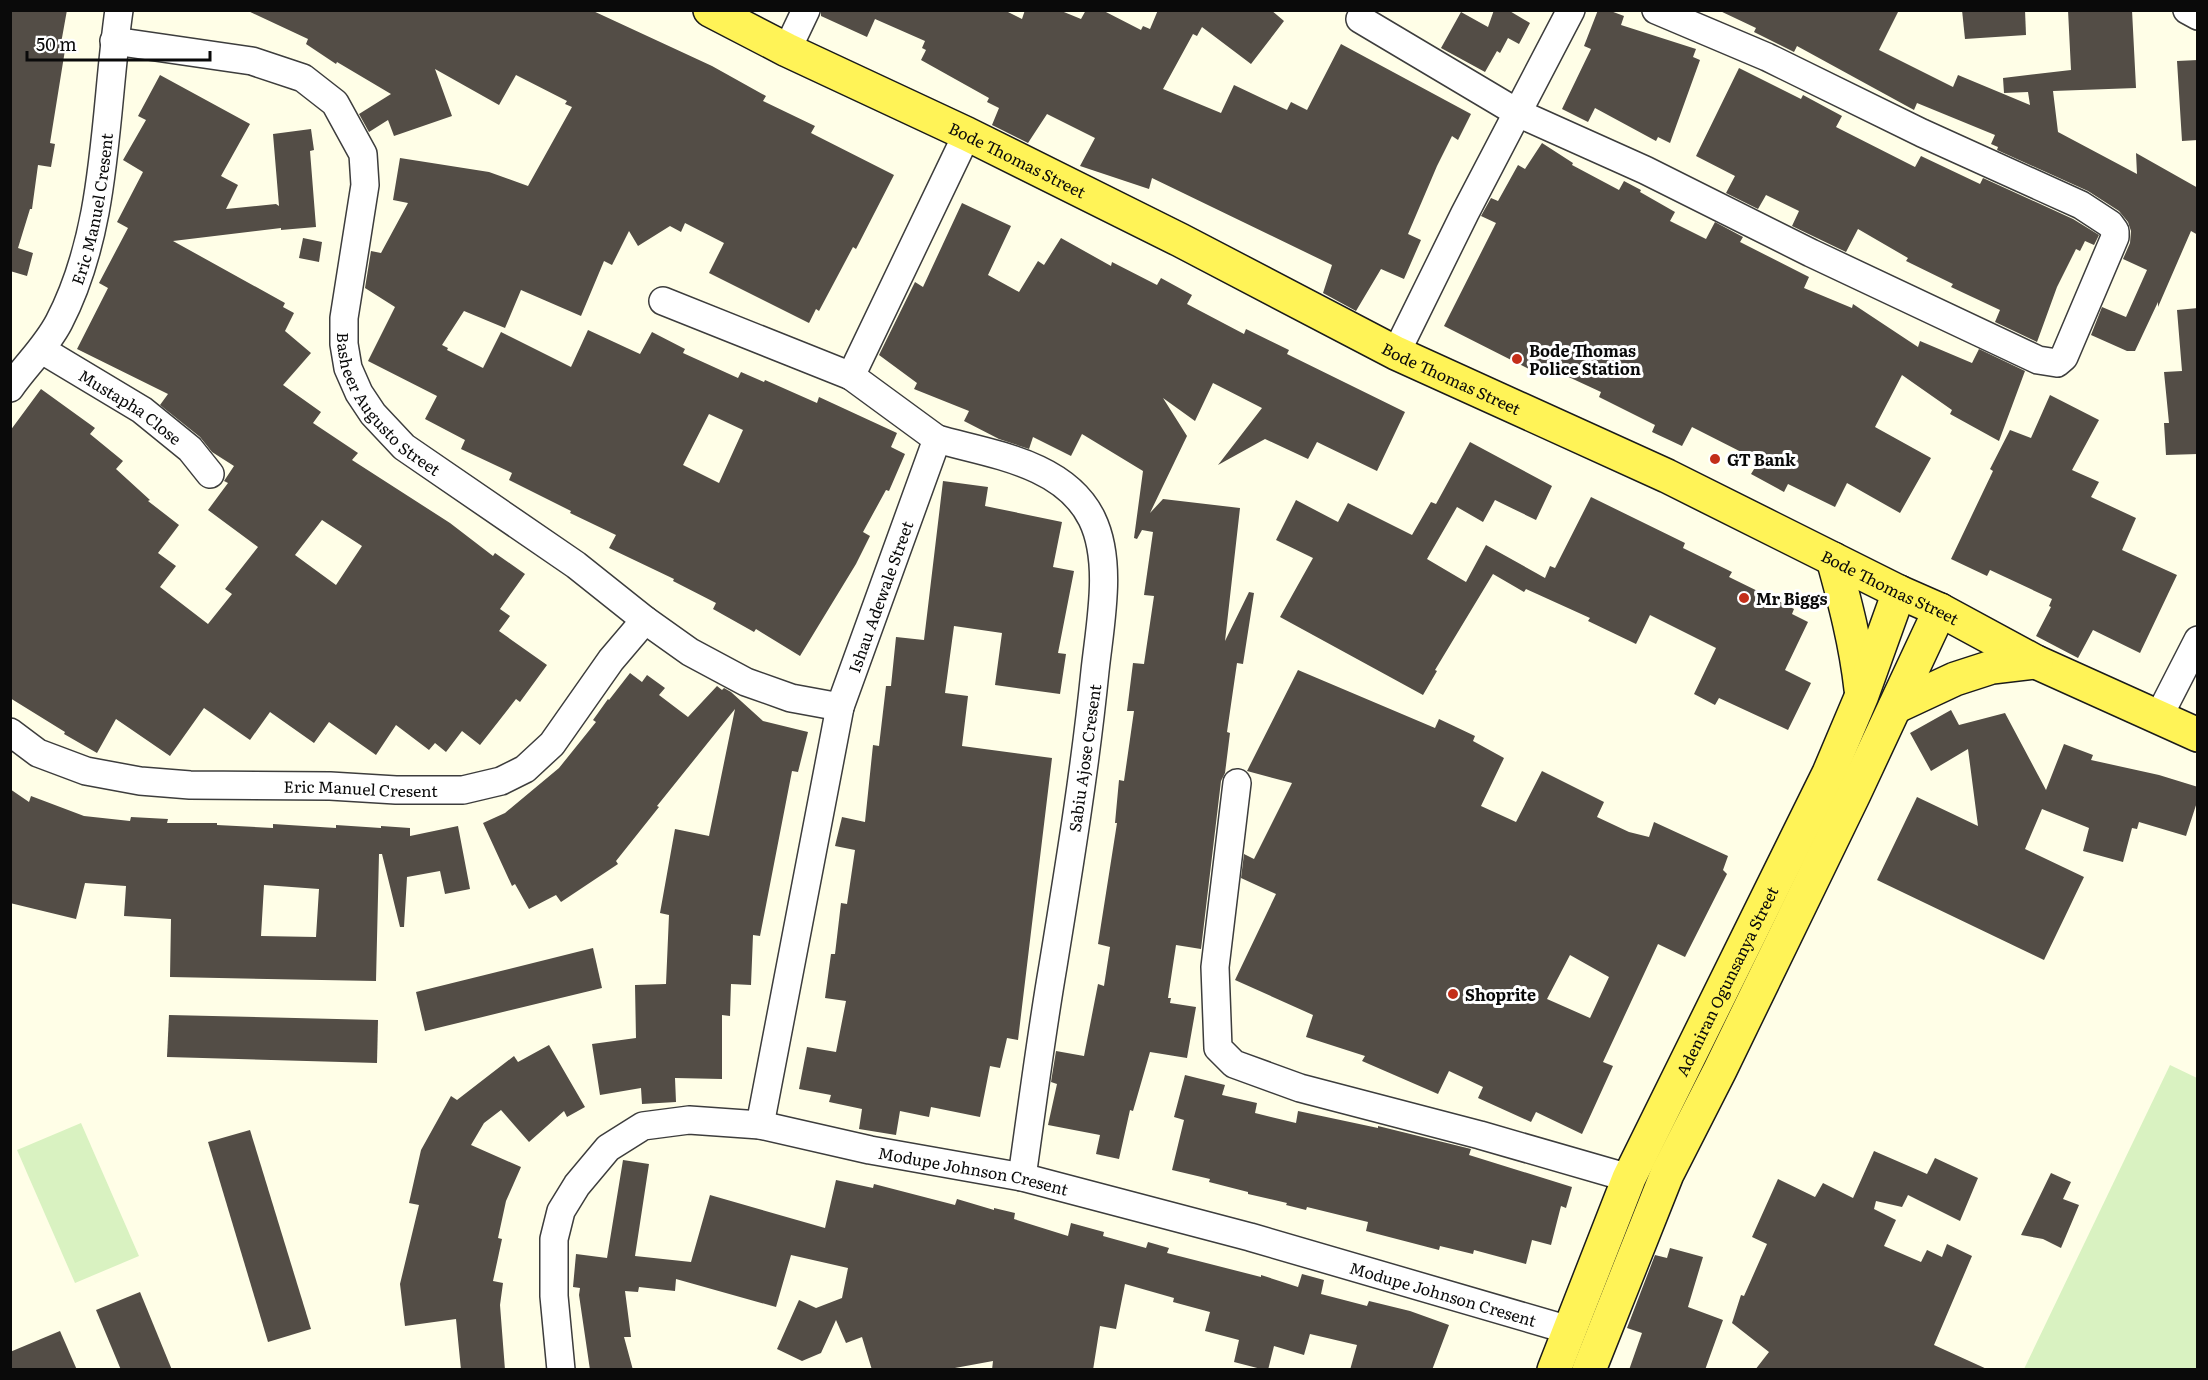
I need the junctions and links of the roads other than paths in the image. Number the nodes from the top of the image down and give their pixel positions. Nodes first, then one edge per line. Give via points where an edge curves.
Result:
1 (119, 10) edge
2 (710, 10) edge
3 (806, 10) edge
4 (1570, 10) edge
5 (1656, 10) edge
6 (2187, 10) edge
7 (2198, 16) edge
8 (1360, 19) dead end
9 (114, 41) junction
10 (787, 50) junction
11 (1518, 112) junction
12 (967, 134) junction
13 (663, 301) dead end
14 (42, 350) junction
15 (1396, 353) junction
16 (852, 376) junction
17 (10, 388) edge
18 (937, 439) junction
19 (210, 474) dead end
20 (1833, 559) junction
21 (1899, 592) junction
22 (1941, 610) junction
23 (645, 620) junction
24 (2198, 640) edge
25 (2036, 662) junction
26 (1862, 695) junction
27 (840, 707) junction
28 (1895, 707) junction
29 (2158, 718) junction
30 (10, 732) edge
31 (2198, 735) edge
32 (1237, 783) dead end
33 (1685, 1064) junction
34 (1716, 1078) junction
35 (760, 1125) junction
36 (1022, 1177) junction
37 (1629, 1178) junction
38 (1569, 1330) junction
39 (561, 1370) edge
40 (1554, 1370) edge
41 (1589, 1370) edge

1 - 9 street, Eric Manuel Cresent
2 - 10 main road, Bode Thomas Street
3 - 10 street
4 - 11 street
5 - 11 street via 1767,57 1922,134 2081,205 2110,224 2115,237 2064,357 2057,363 2038,360
6 - 7 street
8 - 11 street
9 - 14 street, Eric Manuel Cresent via 96,201 82,267
9 - 23 street, Basheer Augusto Street via 252,61 303,78 334,103 363,154 364,185 344,318 348,368 359,393 404,447 576,564
10 - 12 main road, Bode Thomas Street
11 - 15 street
12 - 15 main road, Bode Thomas Street
12 - 16 street
13 - 16 street
14 - 17 street, Eric Manuel Cresent
14 - 19 street, Mustapha Close via 142,410 190,449
15 - 20 main road, Bode Thomas Street via 1667,476
16 - 18 street
18 - 27 street, Ishau Adewale Street
18 - 36 street, Sabiu Ajose Cresent via 1038,468 1058,480 1076,495 1092,518 1104,561 1086,759
20 - 21 main road, Bode Thomas Street
20 - 26 main road via 1850,620
21 - 22 main road, Bode Thomas Street
21 - 26 main road, Adeniran Ogunsanya Street
22 - 25 main road, Bode Thomas Street
22 - 28 main road, Adeniran Ogunsanya Street
23 - 27 street, Basheer Augusto Street via 690,652 746,682 791,698
23 - 30 street, Eric Manuel Cresent via 611,660 552,744 525,769 501,781 463,790 140,782 86,771 38,753
24 - 29 street
25 - 28 main road via 1992,667 1955,679
25 - 29 main road, Bode Thomas Street
26 - 33 main road, Adeniran Ogunsanya Street via 1829,773
27 - 35 street, Ishau Adewale Street
28 - 34 main road, Adeniran Ogunsanya Street
29 - 31 main road, Bode Thomas Street
32 - 37 street via 1215,967 1218,1048 1233,1064 1300,1088
33 - 34 main road
33 - 37 main road, Adeniran Ogunsanya Street
34 - 41 main road, Adeniran Ogunsanya Street via 1667,1174
35 - 36 street, Modupe Johnson Cresent via 870,1150
35 - 39 street, Modupe Johnson Cresent via 689,1120 643,1126 608,1148 561,1211 554,1239 554,1296
36 - 38 street, Modupe Johnson Cresent via 1250,1237
37 - 38 main road, Adeniran Ogunsanya Street
38 - 40 main road, Adeniran Ogunsanya Street

